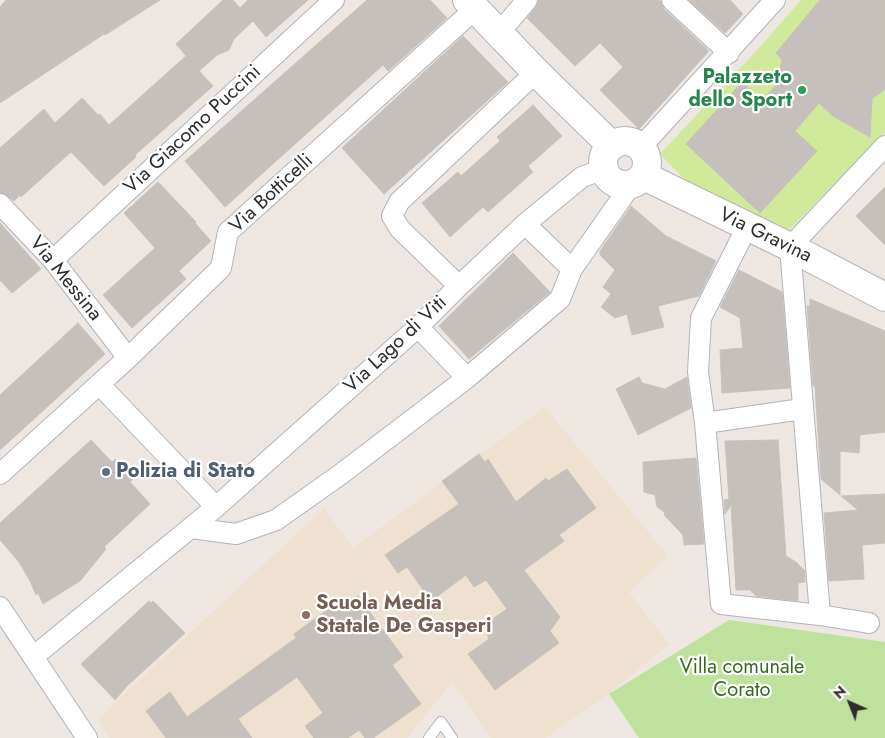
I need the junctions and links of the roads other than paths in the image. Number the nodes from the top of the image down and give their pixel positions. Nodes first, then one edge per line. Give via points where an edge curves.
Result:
1 (334, 0) edge
2 (527, 0) edge
3 (672, 0) edge
4 (775, 0) edge
5 (471, 4) edge
6 (499, 32) junction
7 (728, 53) junction
8 (536, 72) junction
9 (885, 146) edge
10 (641, 148) junction
11 (608, 157) junction
12 (637, 180) junction
13 (0, 204) edge
14 (525, 224) junction
15 (747, 227) junction
16 (790, 247) junction
17 (53, 260) junction
18 (572, 269) junction
19 (460, 286) junction
20 (885, 297) edge
21 (418, 327) junction
22 (128, 358) junction
23 (467, 378) junction
24 (99, 384) junction
25 (802, 408) junction
26 (706, 423) junction
27 (0, 474) edge
28 (216, 507) junction
29 (191, 528) junction
30 (0, 607) edge
31 (820, 615) junction
32 (869, 623) dead end
33 (33, 657) junction
34 (87, 738) edge
35 (428, 738) edge
36 (452, 738) edge

1 - 17 street, Via Giacomo Puccini
2 - 6 street
3 - 7 street
4 - 7 street
5 - 6 main road
5 - 22 street, Via Botticelli via 228,232 221,268
6 - 8 main road
7 - 10 street
8 - 11 main road
8 - 19 street via 398,202 392,216 400,228
9 - 16 street
10 - 11 main road via 623,141
10 - 12 main road via 647,166
11 - 12 main road via 609,178 616,183
11 - 14 street, Via Lago di Viti
12 - 15 main road, Via Gravina
12 - 18 street
13 - 17 street, Via Messina
14 - 18 street
14 - 19 street, Via Lago di Viti
15 - 16 main road, Via Gravina
15 - 26 street via 701,318 698,372
16 - 20 main road, Via Gravina
16 - 25 street
17 - 22 street, Via Messina
18 - 23 street via 560,299
19 - 21 street, Via Lago di Viti
21 - 23 street
21 - 28 street, Via Lago di Viti
22 - 24 street, Via Botticelli
23 - 29 street via 276,520 236,534
24 - 27 street, Via Botticelli
24 - 28 street
25 - 26 street
25 - 31 street
26 - 31 street via 721,604
28 - 29 street, Via Lago di Viti
29 - 33 street, Via Lago di Viti
30 - 33 street
31 - 32 street
33 - 34 street
35 - 36 lane via 441,722

